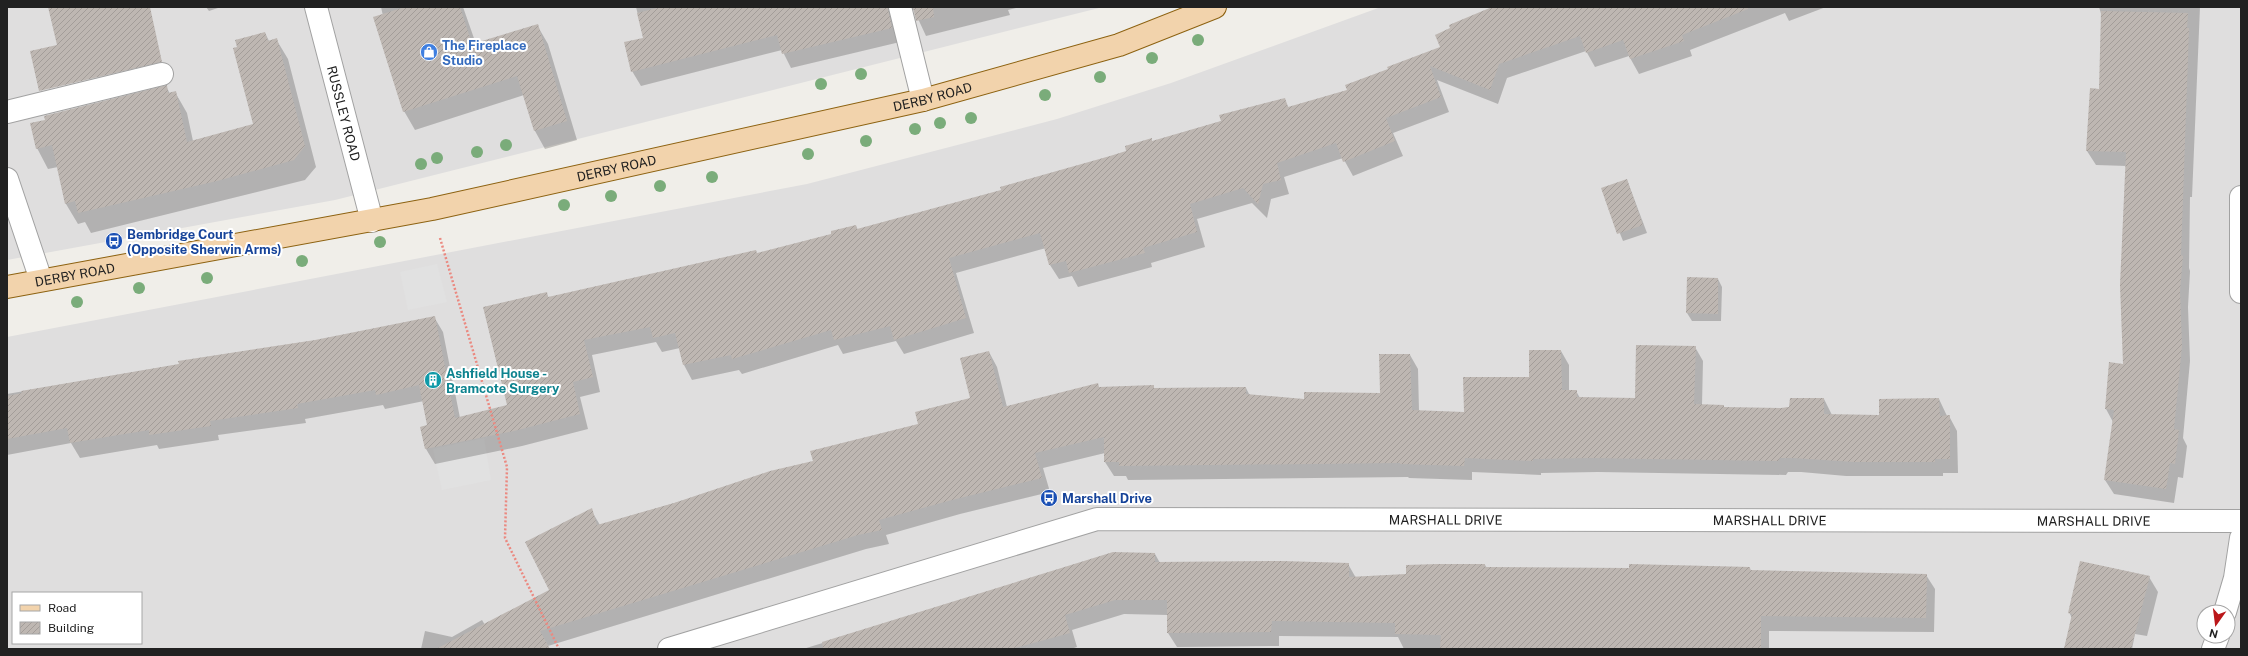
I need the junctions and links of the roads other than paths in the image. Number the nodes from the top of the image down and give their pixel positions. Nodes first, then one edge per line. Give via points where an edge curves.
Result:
1 (316, 7) edge
2 (900, 7) edge
3 (1215, 7) edge
4 (162, 74) dead end
5 (923, 100) junction
6 (7, 112) edge
7 (7, 179) edge
8 (2241, 197) edge
9 (372, 220) junction
10 (41, 280) junction
11 (2241, 282) edge
12 (7, 287) edge
13 (2241, 521) edge
14 (2241, 538) edge
15 (2227, 604) edge
16 (669, 649) edge

1 - 9 street, RUSSLEY ROAD
2 - 5 street
3 - 5 main road, DERBY ROAD via 1119,44
4 - 6 street
5 - 9 main road, DERBY ROAD via 432,209
7 - 10 street
8 - 11 street
9 - 10 main road, DERBY ROAD
10 - 12 main road, DERBY ROAD
13 - 16 street, MARSHALL DRIVE via 1097,519
14 - 15 street via 2235,578

